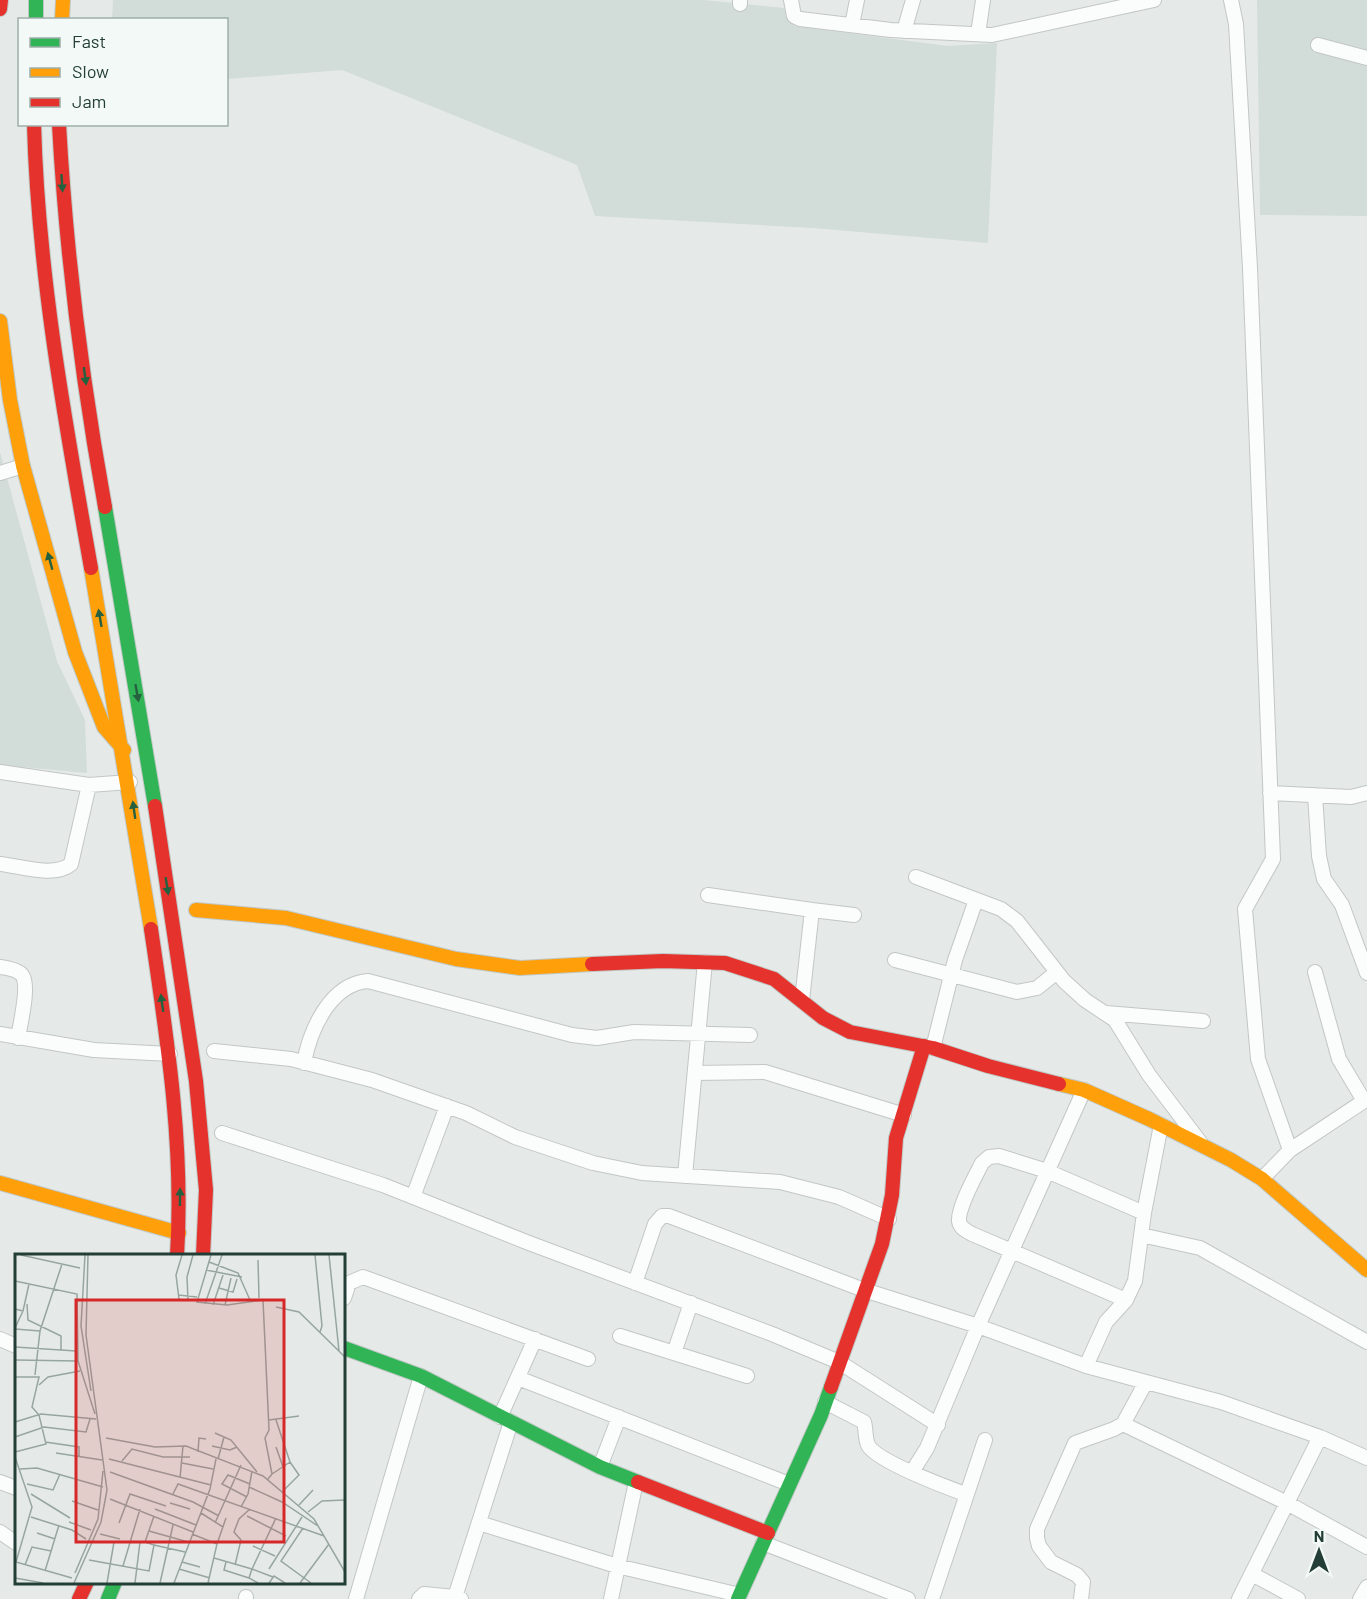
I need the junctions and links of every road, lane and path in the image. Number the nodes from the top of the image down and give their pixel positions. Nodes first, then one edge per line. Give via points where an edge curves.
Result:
1 (1, 0) edge
2 (36, 0) edge
3 (63, 0) edge
4 (791, 0) edge
5 (857, 0) edge
6 (913, 0) edge
7 (983, 0) edge
8 (1231, 0) edge
9 (1148, 1) edge
10 (0, 9) edge
11 (36, 18) edge
12 (62, 18) edge
13 (852, 26) junction
14 (904, 31) junction
15 (978, 34) junction
16 (1318, 45) dead end
17 (1367, 58) edge
18 (34, 126) edge
19 (59, 126) edge
20 (0, 329) edge
21 (5, 400) edge
22 (23, 466) junction
23 (0, 473) edge
24 (124, 750) junction
25 (0, 772) edge
26 (130, 782) junction
27 (89, 785) junction
28 (1270, 793) junction
29 (1367, 793) edge
30 (1316, 795) junction
31 (0, 864) edge
32 (916, 877) dead end
33 (708, 895) dead end
34 (976, 900) junction
35 (196, 910) dead end
36 (812, 910) junction
37 (854, 915) dead end
38 (895, 960) dead end
39 (705, 962) junction
40 (0, 967) edge
41 (1057, 972) junction
42 (1315, 972) dead end
43 (951, 974) junction
44 (1367, 974) edge
45 (802, 1000) junction
46 (1104, 1012) junction
47 (1203, 1021) dead end
48 (0, 1034) edge
49 (698, 1034) junction
50 (750, 1035) dead end
51 (18, 1038) junction
52 (928, 1047) junction
53 (214, 1051) dead end
54 (170, 1054) junction
55 (304, 1063) junction
56 (695, 1073) junction
57 (1084, 1090) junction
58 (1365, 1100) edge
59 (447, 1106) junction
60 (904, 1115) junction
61 (1161, 1125) junction
62 (222, 1133) dead end
63 (1203, 1147) junction
64 (1290, 1150) junction
65 (1047, 1170) junction
66 (685, 1176) junction
67 (1262, 1179) junction
68 (0, 1183) edge
69 (413, 1197) junction
70 (1144, 1213) junction
71 (889, 1219) junction
72 (179, 1233) junction
73 (1141, 1235) junction
74 (1012, 1250) junction
75 (177, 1254) edge
76 (203, 1254) edge
77 (1365, 1263) edge
78 (635, 1283) junction
79 (864, 1290) junction
80 (345, 1295) edge
81 (1126, 1300) junction
82 (691, 1304) junction
83 (978, 1326) junction
84 (620, 1336) dead end
85 (0, 1339) edge
86 (535, 1339) junction
87 (1367, 1342) edge
88 (15, 1346) edge
89 (345, 1348) edge
90 (674, 1353) junction
91 (588, 1359) dead end
92 (839, 1362) junction
93 (1086, 1366) junction
94 (421, 1376) junction
95 (747, 1376) dead end
96 (518, 1378) junction
97 (1146, 1382) junction
98 (825, 1402) junction
99 (619, 1417) junction
100 (506, 1419) junction
101 (1123, 1424) junction
102 (938, 1425) junction
103 (1320, 1437) junction
104 (985, 1440) dead end
105 (1367, 1458) edge
106 (600, 1467) junction
107 (912, 1472) junction
108 (0, 1482) edge
109 (636, 1482) junction
110 (789, 1484) junction
111 (15, 1488) edge
112 (965, 1494) junction
113 (1287, 1503) junction
114 (479, 1523) junction
115 (0, 1532) edge
116 (765, 1538) junction
117 (15, 1542) edge
118 (1367, 1547) edge
119 (618, 1566) junction
120 (1252, 1574) junction
121 (86, 1584) edge
122 (114, 1584) edge
123 (1367, 1587) edge
124 (739, 1597) edge
125 (458, 1598) edge
126 (79, 1599) edge
127 (108, 1599) edge
128 (356, 1599) edge
129 (419, 1599) edge
130 (611, 1599) edge
131 (908, 1599) edge
132 (932, 1599) edge
133 (1082, 1599) edge
134 (1239, 1599) edge
135 (1299, 1599) edge
136 (1360, 1599) edge

1 - 10 street
2 - 11 street
3 - 12 street
4 - 13 street via 794,16
5 - 13 street
6 - 14 street
7 - 15 street
8 - 28 street via 1236,24 1250,268
9 - 15 street via 992,35
13 - 14 street
14 - 15 street
16 - 17 street
24 -> 18 street via 48,314 35,183
19 -> 76 street via 72,291 196,1081 206,1190
20 - 21 street
21 - 22 street
22 - 23 street
24 -> 22 street via 104,727 90,696
24 - 26 street
25 - 27 street
26 - 27 street
54 -> 26 street
27 - 31 street via 71,864 55,871
28 - 30 street
28 - 64 street via 1273,859 1245,909 1258,1059
29 - 30 street via 1352,797
30 - 44 street via 1324,879 1347,915
32 - 34 street
33 - 36 street
34 - 41 street via 1001,909 1017,921
34 - 43 street
35 - 39 street via 286,918 456,959 520,968
36 - 37 street
36 - 45 street
38 - 43 street
39 - 45 street via 725,963 774,979
39 - 49 street
40 - 51 street via 24,978
41 - 43 street via 1037,988 1024,992
41 - 46 street via 1085,1000
42 - 58 street via 1339,1059
43 - 52 street
45 - 52 street via 823,1018 850,1032
46 - 47 street
46 - 63 street via 1115,1020 1149,1075
48 - 51 street
49 - 50 street
49 - 55 street via 634,1032 597,1038 572,1035 368,981 348,985 320,1017 308,1042
49 - 56 street
51 - 54 street via 94,1050
52 - 57 street
52 - 60 street
53 - 55 street
72 -> 54 street via 178,1123
55 - 59 street via 372,1080
56 - 60 street via 765,1072
56 - 66 street
57 - 61 street
57 - 65 street
58 - 64 street
59 - 66 street via 514,1137 592,1163
59 - 69 street
60 - 71 street via 896,1138
61 - 63 street
61 - 70 street
62 - 69 street
63 - 67 street
64 - 67 street
65 - 70 street
65 - 74 street
65 - 74 street via 999,1156 989,1157 982,1162 969,1191 960,1212 962,1229
66 - 71 street via 780,1182 839,1197
67 - 77 street
68 - 72 street
69 - 78 street
70 - 73 street
71 - 79 street
72 - 75 street
73 - 81 street via 1136,1281
73 - 87 street via 1200,1248
74 - 81 street
74 - 83 street
78 - 79 street via 655,1224 669,1216
78 - 82 street
79 - 83 street
79 - 92 street
80 - 86 street via 349,1283 363,1277
81 - 93 street via 1106,1322
82 - 90 street
82 - 92 street
83 - 93 street
83 - 102 street
84 - 90 street
85 - 88 street
86 - 91 street
86 - 96 street
89 - 94 street
90 - 95 street
92 - 98 street
92 - 102 street
93 - 97 street
94 - 100 street
94 - 128 street
96 - 99 street
96 - 100 street
97 - 101 street
97 - 103 street via 1221,1402
98 - 107 street via 857,1416 864,1422 870,1448
98 - 110 street
99 - 106 street
99 - 110 street
100 - 106 street
100 - 114 street
101 - 113 street
101 - 133 street via 1076,1443 1037,1529 1039,1546 1052,1562 1083,1582
102 - 107 street
103 - 105 street
103 - 113 street
104 - 112 street
106 - 109 street
107 - 112 street
108 - 111 street
109 - 116 street
109 - 119 street
110 - 116 street
112 - 132 street
113 - 118 street
113 - 120 street
114 - 119 street
114 - 125 street
115 - 117 street
116 - 124 street
116 - 131 street
119 - 124 street
119 - 130 street
120 - 134 street
120 - 135 street
121 - 126 street
122 - 127 street
123 - 136 street
125 - 129 street via 433,1593

